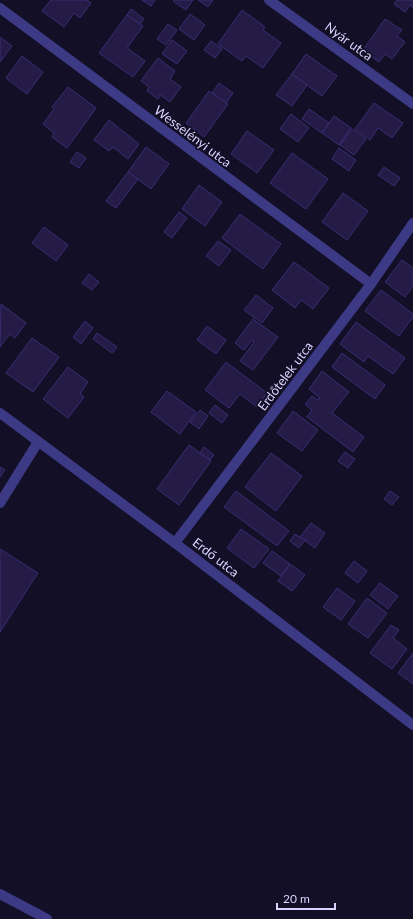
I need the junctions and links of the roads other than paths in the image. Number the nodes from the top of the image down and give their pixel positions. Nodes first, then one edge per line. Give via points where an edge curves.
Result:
1 (269, 0) edge
2 (0, 8) edge
3 (413, 104) edge
4 (413, 223) edge
5 (371, 284) junction
6 (0, 413) edge
7 (38, 442) junction
8 (0, 503) edge
9 (175, 543) junction
10 (413, 725) edge
11 (0, 894) edge
12 (47, 919) edge

1 - 3 street, Nyár utca
2 - 5 street, Wesselényi utca
4 - 5 street, Erdőtelek utca
5 - 9 street, Erdőtelek utca
6 - 7 street, Erdő utca
7 - 8 street
7 - 9 street, Erdő utca
9 - 10 street, Erdő utca
11 - 12 street

